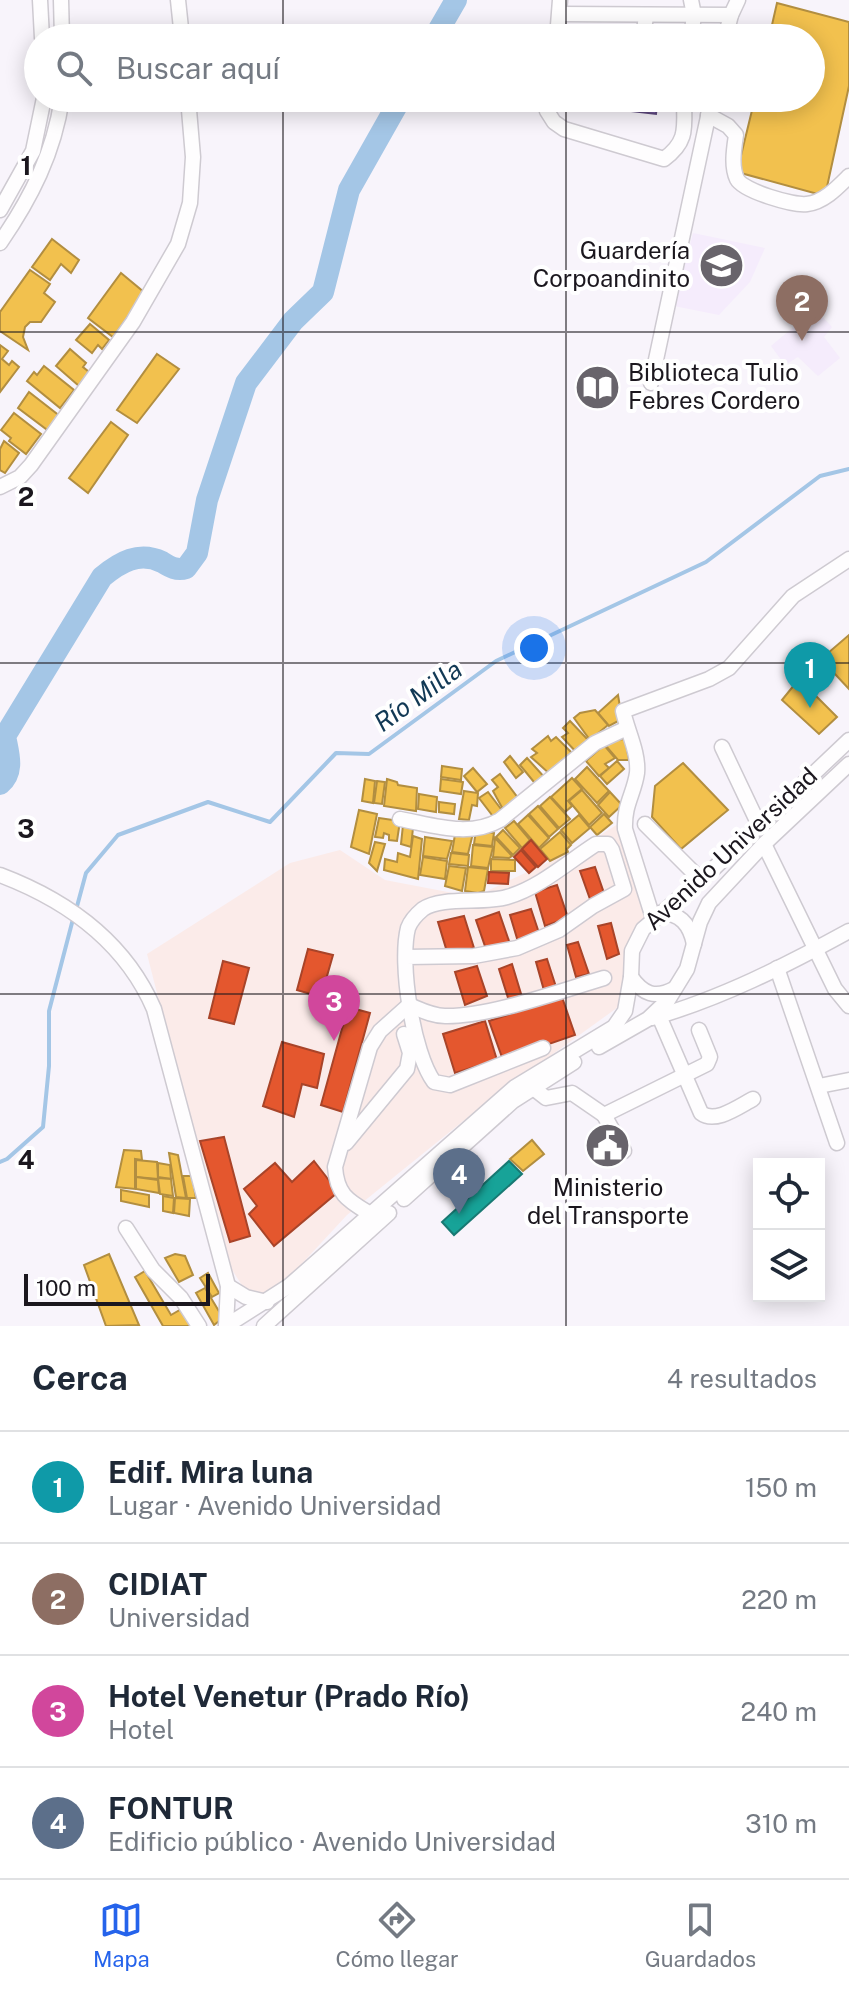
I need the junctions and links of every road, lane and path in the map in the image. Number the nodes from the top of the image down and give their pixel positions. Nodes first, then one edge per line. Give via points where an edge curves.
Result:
1 (40, 0) edge
2 (61, 0) edge
3 (178, 0) edge
4 (691, 0) edge
5 (738, 0) edge
6 (560, 7) edge
7 (586, 7) edge
8 (694, 15) junction
9 (731, 15) junction
10 (646, 16) junction
11 (41, 24) edge
12 (62, 24) edge
13 (181, 24) edge
14 (645, 24) edge
15 (693, 24) edge
16 (729, 24) edge
17 (41, 112) edge
18 (60, 112) edge
19 (189, 112) edge
20 (548, 112) edge
21 (684, 112) edge
22 (709, 112) edge
23 (708, 115) junction
24 (849, 176) edge
25 (0, 210) edge
26 (0, 243) edge
27 (651, 383) dead end
28 (0, 487) edge
29 (849, 559) edge
30 (627, 728) junction
31 (849, 740) edge
32 (722, 747) dead end
33 (849, 764) edge
34 (400, 819) dead end
35 (645, 824) dead end
36 (759, 825) junction
37 (764, 844) junction
38 (0, 875) edge
39 (701, 880) junction
40 (656, 916) junction
41 (849, 931) edge
42 (694, 944) junction
43 (814, 950) junction
44 (406, 957) junction
45 (777, 968) junction
46 (631, 977) junction
47 (604, 978) dead end
48 (676, 988) junction
49 (409, 1005) junction
50 (849, 1006) edge
51 (653, 1018) junction
52 (699, 1030) dead end
53 (380, 1031) junction
54 (410, 1035) junction
55 (543, 1048) dead end
56 (686, 1075) junction
57 (849, 1080) edge
58 (819, 1086) junction
59 (532, 1087) junction
60 (753, 1099) dead end
61 (604, 1115) junction
62 (837, 1143) dead end
63 (342, 1148) junction
64 (624, 1151) dead end
65 (372, 1215) junction
66 (126, 1228) dead end
67 (228, 1286) junction
68 (267, 1302) junction
69 (199, 1326) edge
70 (226, 1326) edge
71 (264, 1326) edge

1 - 11 street
2 - 12 street
3 - 13 street
4 - 8 street
5 - 9 street
6 - 7 street
7 - 10 street
8 - 9 street
8 - 10 street
8 - 15 street
9 - 16 street
10 - 14 street
17 - 25 street via 33,151
18 - 26 street via 44,168
19 - 28 street via 190,203 178,244 133,322 31,465
20 - 21 street via 564,129 664,159 684,135
22 - 23 street
23 - 24 street via 736,135 735,175 752,191 806,205
23 - 27 street
29 - 30 street via 793,596 729,668 623,711
30 - 34 street via 595,743 484,828 463,830
30 - 40 street via 637,775 626,802 625,829
31 - 36 street, Avenido Universidad
32 - 36 street
33 - 37 street, Avenido Universidad
35 - 39 street
36 - 39 street, Avenido Universidad
37 - 42 street, Avenido Universidad via 709,903
37 - 43 street
38 - 67 street via 55,900 99,932 142,982 154,1009
39 - 40 street, Avenido Universidad
40 - 42 street via 670,913 686,923
40 - 46 street, Avenido Universidad via 636,939
41 - 43 street
42 - 48 street, Avenido Universidad
43 - 45 street
43 - 50 street
44 - 44 street via 408,928 426,907 507,897 596,844 612,850 624,889 559,930 496,953
44 - 49 street
45 - 51 street
45 - 58 street
46 - 48 street via 657,996
46 - 65 street, Avenido Universidad via 625,1011 614,1027 494,1104
47 - 49 street via 458,1015 432,1015
48 - 51 street, Avenido Universidad
49 - 53 street
49 - 54 street
51 - 56 street
51 - 59 street, Avenido Universidad
52 - 56 street via 711,1059
53 - 54 street
53 - 63 street via 366,1059
54 - 55 street via 429,1075 441,1085
54 - 63 street via 407,1069
56 - 60 street via 701,1113 710,1119
56 - 61 street
57 - 58 street
58 - 62 street
59 - 61 street via 546,1098 572,1093
59 - 71 street, Avenido Universidad
61 - 64 street
63 - 65 street via 336,1182 351,1202
65 - 68 street, Avenido Universidad
66 - 69 street
67 - 68 street
67 - 70 street
68 - 70 street, Avenido Universidad

